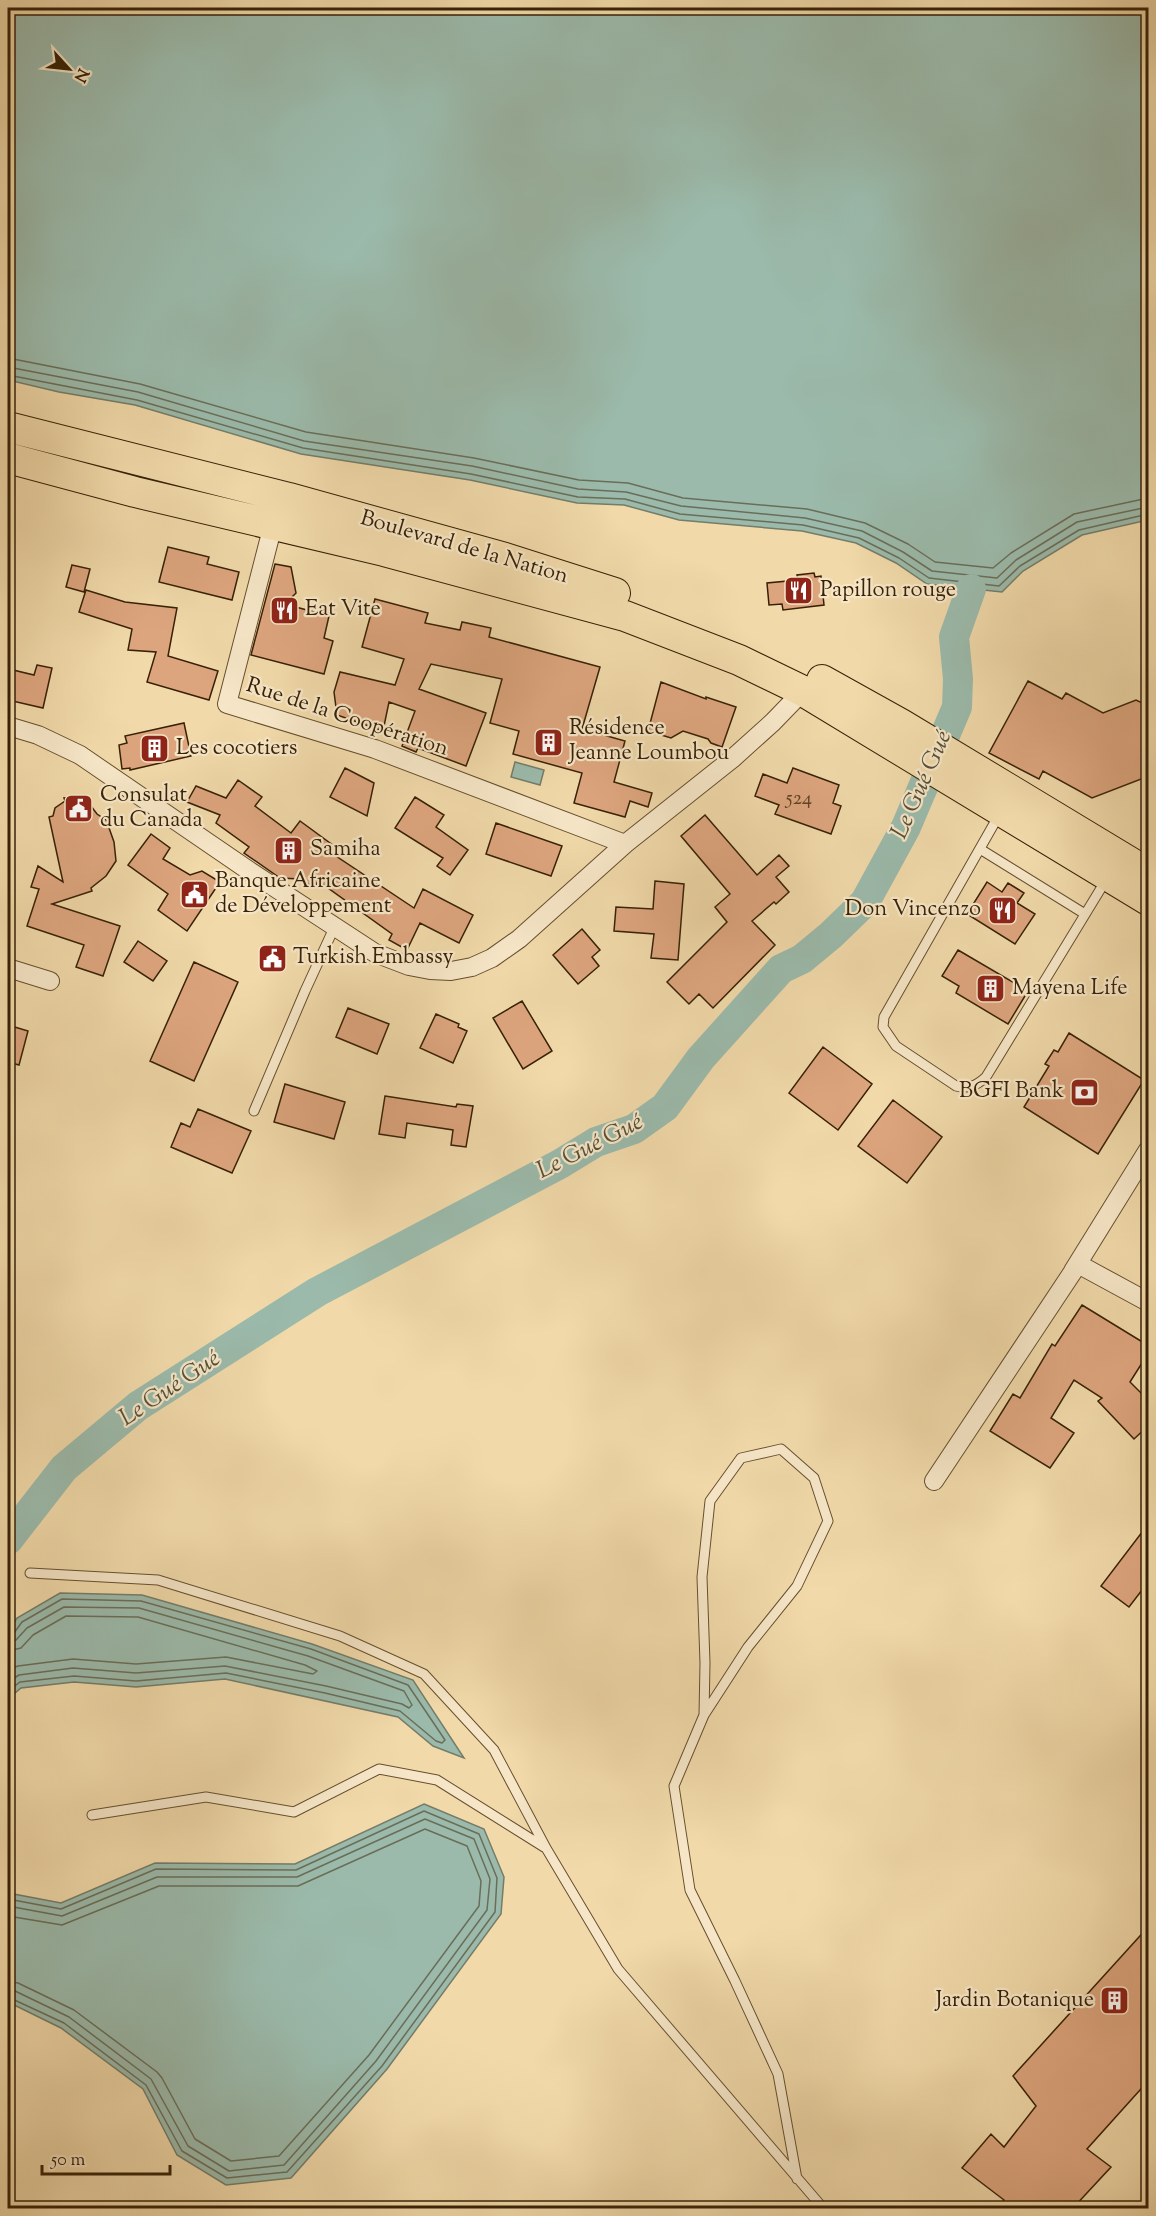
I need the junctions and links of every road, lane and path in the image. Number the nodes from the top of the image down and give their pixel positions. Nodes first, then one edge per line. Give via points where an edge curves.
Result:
1 (8, 427) edge
2 (8, 458) edge
3 (273, 525) junction
4 (803, 691) junction
5 (8, 726) edge
6 (901, 737) junction
7 (971, 779) junction
8 (1001, 811) junction
9 (625, 844) junction
10 (980, 849) junction
11 (1149, 873) edge
12 (1109, 876) junction
13 (1149, 900) edge
14 (1085, 914) junction
15 (334, 928) junction
16 (8, 968) edge
17 (50, 981) dead end
18 (254, 1112) dead end
19 (1149, 1150) edge
20 (1076, 1268) junction
21 (1149, 1302) edge
22 (934, 1481) dead end
23 (30, 1573) dead end
24 (704, 1715) junction
25 (92, 1815) dead end
26 (546, 1848) junction
27 (797, 2179) junction
28 (823, 2208) edge

1 - 6 main road, Boulevard de la Nation via 289,498 620,594 770,652
2 - 3 main road, Boulevard de la Nation
3 - 4 main road, Boulevard de la Nation via 384,550 625,616 749,664
3 - 9 street, Rue de la Coopération via 227,704 375,749
4 - 6 main road, Boulevard de la Nation
4 - 9 street via 732,759
5 - 15 street via 80,755
6 - 7 main road
7 - 8 main road
7 - 11 main road
8 - 10 lane
8 - 12 main road
9 - 15 street via 519,939 472,967 451,971 409,966 375,953
10 - 14 lane
10 - 14 lane via 884,1017 883,1027 897,1046 956,1086 977,1085 986,1077
12 - 13 main road
12 - 14 lane
15 - 18 lane
16 - 17 street
19 - 20 street
20 - 21 street
20 - 22 street
23 - 26 lane via 158,1580 340,1636 424,1674 494,1749
24 - 24 lane via 748,1647 797,1586 828,1521 814,1478 781,1449 741,1458 710,1501 702,1577
24 - 27 lane via 674,1785 690,1890 778,2074
25 - 26 lane via 206,1797 294,1812 379,1769 437,1780
26 - 27 lane via 618,1969
27 - 28 lane

